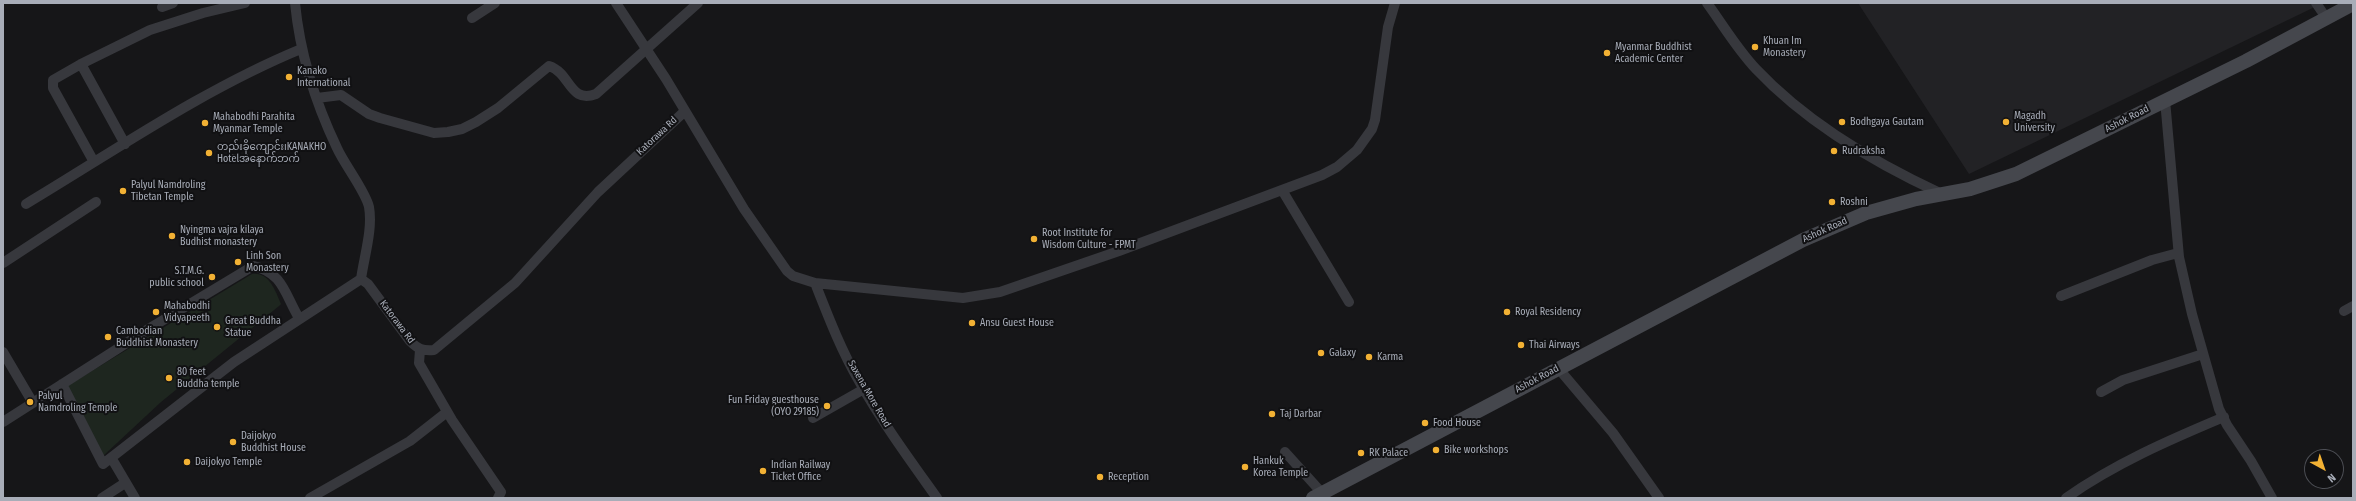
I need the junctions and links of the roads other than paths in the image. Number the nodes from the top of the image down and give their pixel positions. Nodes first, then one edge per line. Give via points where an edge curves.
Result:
1 (173, 3) edge
2 (245, 3) edge
3 (295, 3) edge
4 (495, 3) edge
5 (616, 3) edge
6 (698, 3) edge
7 (1395, 3) edge
8 (1707, 3) edge
9 (2316, 3) edge
10 (2353, 4) edge
11 (162, 7) dead end
12 (472, 18) dead end
13 (2327, 19) junction
14 (647, 48) junction
15 (301, 49) junction
16 (81, 64) junction
17 (317, 98) junction
18 (2165, 100) junction
19 (685, 111) junction
20 (124, 144) junction
21 (94, 162) junction
22 (1282, 190) junction
23 (1942, 194) junction
24 (96, 202) dead end
25 (26, 204) dead end
26 (2178, 253) junction
27 (3, 263) edge
28 (361, 279) junction
29 (815, 283) junction
30 (2061, 296) dead end
31 (1349, 302) dead end
32 (300, 318) junction
33 (420, 350) junction
34 (3, 352) edge
35 (2203, 354) junction
36 (1558, 368) junction
37 (62, 384) junction
38 (864, 389) junction
39 (2101, 392) dead end
40 (34, 403) junction
41 (447, 412) junction
42 (2224, 417) junction
43 (813, 418) dead end
44 (3, 422) edge
45 (1285, 452) dead end
46 (112, 459) junction
47 (125, 483) junction
48 (1317, 496) edge
49 (102, 498) edge
50 (135, 498) edge
51 (310, 498) edge
52 (498, 498) edge
53 (937, 498) edge
54 (1659, 498) edge
55 (2066, 498) edge
56 (2272, 498) edge

1 - 11 street
2 - 16 street via 150,30
3 - 15 street
4 - 12 street
5 - 14 street
6 - 14 street
7 - 22 street via 1388,27 1372,128 1357,150 1337,167
8 - 23 street via 1756,69 1810,117 1858,149
9 - 13 street
10 - 13 street, Ashok Road
13 - 18 street, Ashok Road
14 - 17 street via 596,94 586,97 578,95 560,72 549,66 498,108 462,129 448,132 434,133 380,118 341,95
14 - 19 street
15 - 17 street
15 - 20 street via 262,65
16 - 20 street
16 - 21 street via 57,76 52,84
17 - 28 street via 336,147 369,205
18 - 23 street, Ashok Road via 2016,174 1970,189
18 - 26 street
19 - 29 street via 744,209 787,271 793,276
19 - 33 street, Katorawa Rd via 598,192 515,283 434,350
20 - 21 street
21 - 25 street
22 - 29 street via 1017,287 976,298 943,297
22 - 31 street
23 - 36 street, Ashok Road via 1866,213 1814,234
24 - 27 street
26 - 30 street via 2144,262
26 - 35 street
28 - 32 street
28 - 33 street, Katorawa Rd via 368,284 410,341
29 - 38 street, Saxena More Road via 841,345
32 - 37 street via 277,277 264,268 253,266
32 - 46 street via 234,362
33 - 41 street via 419,363
34 - 40 street
35 - 39 street via 2123,380
35 - 42 street via 2213,391
36 - 48 street, Ashok Road
36 - 54 street via 1613,433
37 - 40 street
37 - 46 street via 103,464
38 - 43 street
38 - 53 street, Saxena More Road via 902,450
40 - 44 street
41 - 51 street via 385,456
41 - 52 street via 501,492
42 - 55 street via 2113,468
42 - 56 street
45 - 48 street
46 - 47 street
47 - 49 street
47 - 50 street

